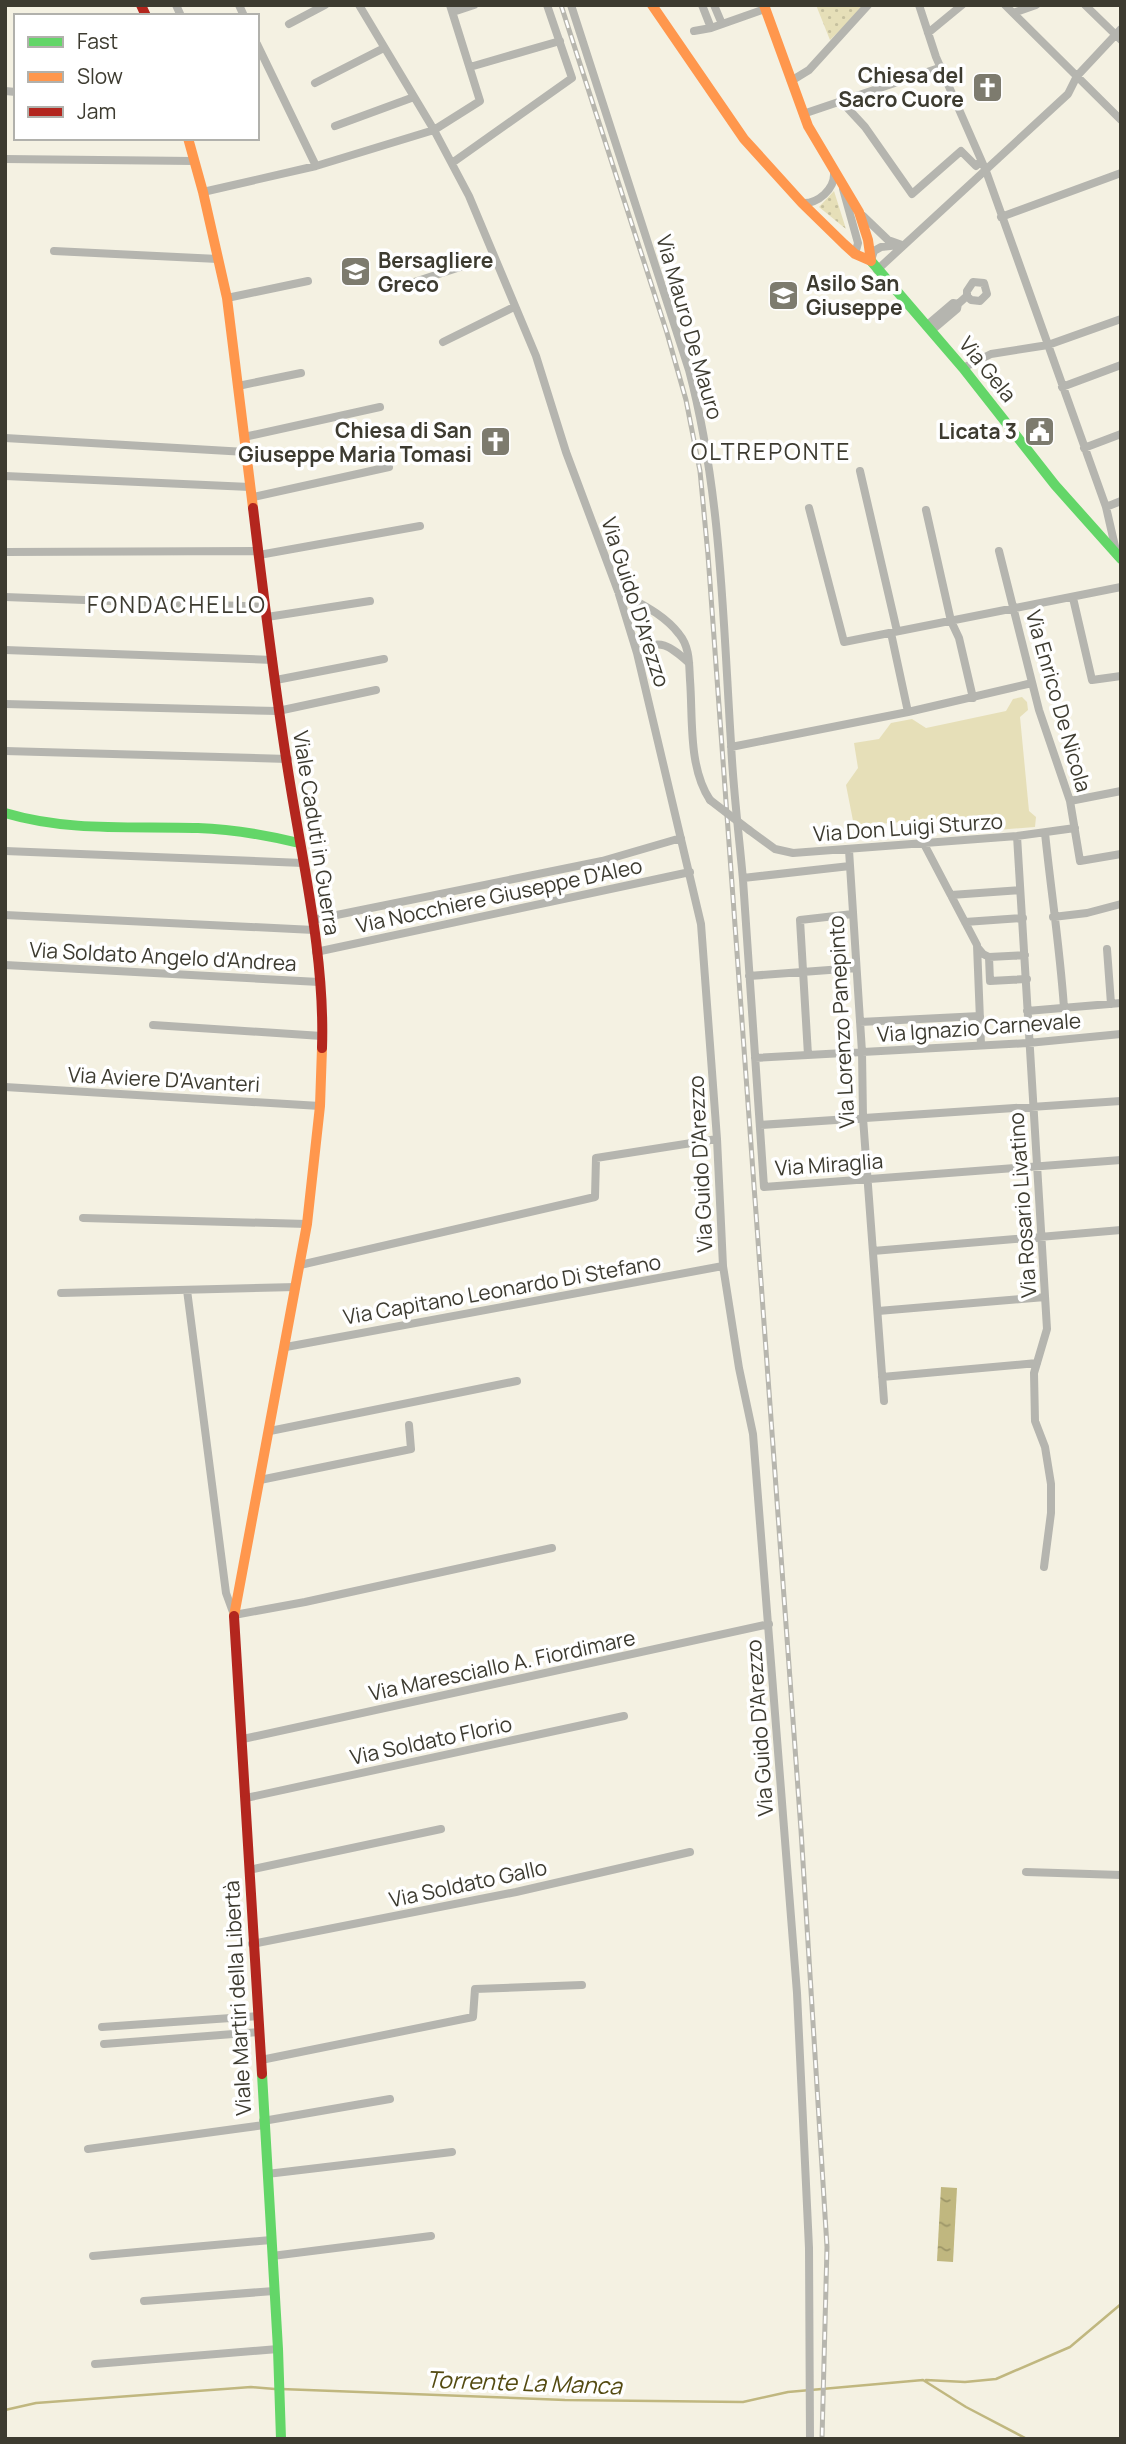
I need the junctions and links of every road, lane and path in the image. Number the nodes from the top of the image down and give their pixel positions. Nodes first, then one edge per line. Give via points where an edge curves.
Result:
1 (325, 5) edge
2 (359, 5) edge
3 (474, 5) edge
4 (547, 5) edge
5 (571, 5) edge
6 (652, 5) edge
7 (702, 5) edge
8 (714, 5) edge
9 (868, 5) edge
10 (919, 5) edge
11 (962, 5) edge
12 (1005, 5) edge
13 (1036, 5) edge
14 (1085, 5) edge
15 (764, 7) edge
16 (452, 9) edge
17 (1013, 13) junction
18 (289, 24) dead end
19 (722, 24) junction
20 (711, 28) junction
21 (694, 31) dead end
22 (928, 33) junction
23 (1119, 34) edge
24 (560, 41) junction
25 (259, 48) edge
26 (384, 48) junction
27 (470, 67) junction
28 (942, 67) junction
29 (1077, 76) junction
30 (791, 81) junction
31 (315, 83) dead end
32 (414, 97) junction
33 (841, 101) junction
34 (803, 114) junction
35 (1119, 116) edge
36 (335, 125) dead end
37 (434, 130) junction
38 (189, 140) edge
39 (5, 159) edge
40 (194, 161) junction
41 (981, 162) junction
42 (452, 163) junction
43 (316, 166) junction
44 (986, 171) junction
45 (834, 173) junction
46 (1121, 173) edge
47 (842, 186) junction
48 (203, 192) junction
49 (802, 203) junction
50 (859, 212) junction
51 (1001, 217) junction
52 (902, 245) junction
53 (54, 251) dead end
54 (855, 254) junction
55 (494, 256) junction
56 (218, 259) junction
57 (874, 265) junction
58 (308, 281) dead end
59 (396, 288) dead end
60 (967, 296) dead end
61 (227, 298) junction
62 (514, 307) junction
63 (1121, 319) edge
64 (929, 329) junction
65 (443, 342) dead end
66 (1048, 345) junction
67 (1121, 365) edge
68 (963, 368) junction
69 (301, 373) dead end
70 (238, 386) junction
71 (1062, 387) junction
72 (380, 407) dead end
73 (1121, 434) edge
74 (244, 437) junction
75 (5, 439) edge
76 (1084, 448) junction
77 (246, 452) junction
78 (389, 467) dead end
79 (860, 471) dead end
80 (5, 476) edge
81 (251, 492) junction
82 (1121, 501) edge
83 (1105, 507) junction
84 (809, 508) dead end
85 (926, 510) dead end
86 (420, 526) dead end
87 (999, 551) dead end
88 (5, 552) edge
89 (258, 553) junction
90 (1119, 557) edge
91 (1121, 587) edge
92 (618, 591) junction
93 (5, 597) edge
94 (1073, 598) junction
95 (370, 601) dead end
96 (1015, 609) junction
97 (266, 612) junction
98 (951, 621) junction
99 (894, 632) junction
100 (5, 650) edge
101 (637, 653) junction
102 (384, 659) dead end
103 (273, 660) junction
104 (689, 663) junction
105 (1121, 676) edge
106 (276, 680) junction
107 (1031, 683) junction
108 (376, 690) dead end
109 (973, 698) junction
110 (5, 704) edge
111 (278, 710) junction
112 (908, 712) junction
113 (731, 747) junction
114 (5, 751) edge
115 (288, 759) junction
116 (1121, 791) edge
117 (1070, 801) junction
118 (5, 813) edge
119 (1075, 828) junction
120 (1045, 833) junction
121 (1017, 836) junction
122 (681, 838) junction
123 (299, 843) junction
124 (924, 844) junction
125 (849, 850) junction
126 (5, 851) edge
127 (1121, 854) edge
128 (303, 863) junction
129 (850, 866) junction
130 (690, 872) junction
131 (743, 878) junction
132 (1020, 890) junction
133 (950, 895) junction
134 (1121, 904) edge
135 (853, 914) junction
136 (5, 915) edge
137 (1053, 917) junction
138 (1023, 918) junction
139 (965, 922) junction
140 (313, 925) junction
141 (976, 945) junction
142 (1107, 948) dead end
143 (316, 952) junction
144 (1025, 955) junction
145 (989, 957) junction
146 (5, 965) edge
147 (856, 968) junction
148 (803, 973) junction
149 (749, 976) junction
150 (1027, 979) junction
151 (319, 982) junction
152 (1116, 1004) edge
153 (1064, 1008) junction
154 (1027, 1011) junction
155 (980, 1016) junction
156 (860, 1022) junction
157 (153, 1025) dead end
158 (1121, 1034) edge
159 (322, 1036) junction
160 (1028, 1043) junction
161 (981, 1045) junction
162 (862, 1052) junction
163 (808, 1055) junction
164 (755, 1058) junction
165 (5, 1087) edge
166 (1121, 1101) edge
167 (320, 1105) junction
168 (1033, 1106) junction
169 (863, 1118) junction
170 (760, 1125) junction
171 (717, 1139) junction
172 (1121, 1160) edge
173 (1037, 1166) junction
174 (869, 1179) junction
175 (83, 1218) dead end
176 (307, 1224) junction
177 (1121, 1230) edge
178 (1041, 1237) junction
179 (873, 1251) junction
180 (300, 1265) junction
181 (723, 1266) junction
182 (296, 1287) junction
183 (187, 1290) junction
184 (61, 1293) dead end
185 (1045, 1297) junction
186 (878, 1311) junction
187 (286, 1347) junction
188 (1037, 1363) junction
189 (882, 1377) junction
190 (517, 1381) dead end
191 (884, 1401) dead end
192 (409, 1425) dead end
193 (270, 1430) junction
194 (260, 1480) junction
195 (552, 1548) dead end
196 (1044, 1567) dead end
197 (234, 1615) junction
198 (769, 1624) junction
199 (624, 1716) dead end
200 (243, 1740) junction
201 (246, 1798) junction
202 (441, 1829) dead end
203 (690, 1852) dead end
204 (249, 1870) junction
205 (1026, 1872) dead end
206 (1121, 1875) edge
207 (253, 1944) junction
208 (582, 1985) dead end
209 (258, 2016) junction
210 (102, 2027) dead end
211 (260, 2032) junction
212 (104, 2044) dead end
213 (261, 2060) junction
214 (390, 2099) dead end
215 (263, 2123) junction
216 (88, 2149) dead end
217 (452, 2152) dead end
218 (267, 2174) junction
219 (430, 2236) dead end
220 (271, 2240) junction
221 (93, 2256) dead end
222 (272, 2256) junction
223 (274, 2291) junction
224 (144, 2301) dead end
225 (278, 2349) junction
226 (94, 2364) dead end
227 (281, 2439) edge
228 (810, 2439) edge

1 - 18 street
2 - 26 street, Via Guido D'Arezzo
3 - 16 street
4 - 24 street
5 - 113 street, Via Mauro De Mauro via 700,411 720,566
6 - 49 street via 744,139
7 - 20 street
8 - 19 street
9 - 30 street via 809,70
10 - 22 street
11 - 22 street
12 - 17 street
13 - 17 street
14 - 23 street
15 - 19 street
15 - 30 street
16 - 27 street
17 - 29 street
19 - 20 street
20 - 21 street
22 - 28 street
23 - 29 street
24 - 27 street
24 - 42 street via 572,78
25 - 43 street
26 - 31 street
26 - 32 street, Via Guido D'Arezzo
27 - 37 street via 480,101
28 - 33 street
28 - 41 street
29 - 35 street
29 - 44 street via 1068,94
30 - 34 street
32 - 36 street
32 - 37 street, Via Guido D'Arezzo
33 - 34 street
33 - 41 street via 912,194 961,151 976,166
34 - 45 street
37 - 42 street, Via Guido D'Arezzo
37 - 43 street
38 - 40 street, Viale Caduti in Guerra
39 - 40 street
40 - 48 street, Viale Caduti in Guerra
41 - 44 street
42 - 55 street, Via Guido D'Arezzo
43 - 48 street
44 - 51 street
44 - 52 street
45 - 47 street
45 - 49 street via 831,187 815,202
46 - 51 street
47 - 50 street
47 - 54 street via 858,243
48 - 56 street, Viale Caduti in Guerra
49 - 54 street
50 - 52 street via 888,240
50 - 57 street
51 - 66 street
52 - 57 street
52 - 57 street via 874,251
53 - 56 street
54 - 57 street
55 - 59 street
55 - 62 street, Via Guido D'Arezzo
56 - 61 street, Viale Caduti in Guerra
57 - 64 street, Via Gela
58 - 61 street
60 - 64 street
61 - 70 street, Viale Caduti in Guerra
62 - 65 street
62 - 92 street, Via Guido D'Arezzo via 536,356
63 - 66 street
64 - 68 street, Via Gela
66 - 68 street via 991,354
66 - 71 street
67 - 71 street
68 - 90 street, Via Gela via 1055,485
69 - 70 street
70 - 74 street, Viale Caduti in Guerra
71 - 76 street
72 - 74 street
73 - 76 street
74 - 77 street, Viale Caduti in Guerra
75 - 77 street
76 - 83 street
77 - 81 street, Viale Caduti in Guerra
78 - 81 street
79 - 99 street
80 - 81 street
81 - 89 street, Viale Caduti in Guerra
82 - 83 street
83 - 90 street
84 - 99 street via 844,642
85 - 98 street
86 - 89 street
87 - 96 street, Via Enrico De Nicola
88 - 89 street
89 - 97 street, Viale Caduti in Guerra
91 - 94 street
92 - 101 street, Via Guido D'Arezzo
92 - 104 street via 671,625 685,642
93 - 97 street
94 - 96 street
94 - 105 street via 1092,680
95 - 97 street
96 - 98 street
96 - 107 street, Via Enrico De Nicola
97 - 103 street, Viale Caduti in Guerra
98 - 99 street
98 - 109 street
99 - 112 street
100 - 103 street
101 - 104 street via 659,644
101 - 122 street, Via Guido D'Arezzo
102 - 106 street
103 - 106 street, Viale Caduti in Guerra
104 - 125 street, Via Don Luigi Sturzo, bridge via 695,762 710,800 775,849 793,853
106 - 111 street, Viale Caduti in Guerra
107 - 109 street
107 - 117 street, Via Enrico De Nicola
108 - 111 street
109 - 112 street
110 - 111 street
111 - 115 street, Viale Caduti in Guerra
112 - 113 street
113 - 131 street, Via Mauro De Mauro
114 - 115 street
115 - 123 street, Viale Caduti in Guerra
116 - 117 street
117 - 119 street, Via Enrico De Nicola
118 - 123 street via 44,824 197,828 258,833
119 - 120 street, Via Don Luigi Sturzo
119 - 127 street, Via Enrico De Nicola via 1080,862
120 - 121 street, Via Don Luigi Sturzo
120 - 137 street
121 - 124 street, Via Don Luigi Sturzo
121 - 132 street, Via Rosario Livatino
122 - 130 street, Via Guido D'Arezzo
122 - 140 street via 602,861
123 - 128 street, Viale Caduti in Guerra
124 - 125 street, Via Don Luigi Sturzo
124 - 133 street
125 - 129 street, Via Lorenzo Panepinto
126 - 128 street
128 - 140 street, Viale Caduti in Guerra
129 - 131 street
129 - 135 street, Via Lorenzo Panepinto
130 - 143 street, Via Nocchiere Giuseppe D'Aleo
130 - 171 street, Via Guido D'Arezzo via 701,924
131 - 149 street, Via Miraglia
132 - 133 street
132 - 138 street, Via Rosario Livatino
133 - 139 street
134 - 137 street
135 - 147 street, Via Lorenzo Panepinto
135 - 148 street via 800,920
136 - 140 street
137 - 153 street
138 - 139 street
138 - 144 street, Via Rosario Livatino
139 - 141 street
140 - 143 street, Viale Caduti in Guerra
141 - 145 street
141 - 155 street
142 - 152 street
143 - 151 street, Viale Caduti in Guerra
144 - 145 street
144 - 150 street, Via Rosario Livatino
145 - 150 street via 990,981
146 - 151 street, Via Soldato Angelo d'Andrea
147 - 148 street
147 - 156 street, Via Lorenzo Panepinto
148 - 149 street
148 - 163 street
149 - 164 street, Via Miraglia
150 - 154 street, Via Rosario Livatino
151 - 159 street, Viale Caduti in Guerra
152 - 153 street
153 - 154 street
154 - 160 street, Via Rosario Livatino
155 - 156 street
155 - 161 street
156 - 162 street, Via Lorenzo Panepinto
157 - 159 street
158 - 160 street, Via Ignazio Carnevale
159 - 167 street, Viale Caduti in Guerra
160 - 161 street, Via Ignazio Carnevale
160 - 168 street, Via Rosario Livatino
161 - 162 street, Via Ignazio Carnevale
162 - 163 street, Via Ignazio Carnevale
162 - 169 street, Via Lorenzo Panepinto
163 - 164 street, Via Ignazio Carnevale
164 - 170 street, Via Miraglia
165 - 167 street, Via Aviere D'Avanteri
166 - 168 street
167 - 176 street, Viale Caduti in Guerra
168 - 169 street
168 - 173 street, Via Rosario Livatino
169 - 170 street
169 - 174 street, Via Lorenzo Panepinto
170 - 174 street, Via Miraglia via 764,1186
171 - 180 street via 596,1158 595,1197
171 - 181 street, Via Guido D'Arezzo
172 - 173 street, Via Miraglia
173 - 174 street, Via Miraglia
173 - 178 street, Via Rosario Livatino
174 - 179 street, Via Lorenzo Panepinto
175 - 176 street
176 - 180 street, Viale Caduti in Guerra
177 - 178 street
178 - 179 street
178 - 185 street, Via Rosario Livatino
179 - 186 street, Via Lorenzo Panepinto
180 - 182 street, Viale Caduti in Guerra
181 - 187 street, Via Capitano Leonardo Di Stefano
181 - 198 street, Via Guido D'Arezzo via 753,1434
182 - 183 street
182 - 187 street, Viale Caduti in Guerra
183 - 184 street
183 - 197 street via 226,1593
185 - 186 street
185 - 188 street, Via Rosario Livatino via 1047,1329
186 - 189 street, Via Lorenzo Panepinto
187 - 193 street, Viale Caduti in Guerra
188 - 189 street
188 - 196 street, Via Rosario Livatino via 1035,1421 1051,1484
189 - 191 street, Via Lorenzo Panepinto
190 - 193 street
192 - 194 street via 411,1448
193 - 194 street, Viale Caduti in Guerra
194 - 197 street, Viale Caduti in Guerra
195 - 197 street
197 - 200 street, Viale Martiri della Libertà
198 - 200 street, Via Maresciallo A. Fiordimare
198 - 228 street, Via Guido D'Arezzo via 797,1993 809,2248
199 - 201 street, Via Soldato Florio
200 - 201 street, Viale Martiri della Libertà
201 - 204 street, Viale Martiri della Libertà
202 - 204 street
203 - 207 street, Via Soldato Gallo
204 - 207 street, Viale Martiri della Libertà
205 - 206 street
207 - 209 street, Viale Martiri della Libertà
208 - 213 street via 475,1989 473,2017
209 - 210 street
209 - 211 street, Viale Martiri della Libertà
211 - 212 street
211 - 213 street, Viale Martiri della Libertà
213 - 215 street, Viale Martiri della Libertà
214 - 215 street
215 - 216 street
215 - 218 street, Viale Martiri della Libertà
217 - 218 street
218 - 220 street, Viale Martiri della Libertà
219 - 222 street
220 - 221 street
220 - 222 street, Viale Martiri della Libertà
222 - 223 street, Viale Martiri della Libertà
223 - 224 street
223 - 225 street, Viale Martiri della Libertà
225 - 226 street
225 - 227 street, Viale Martiri della Libertà

